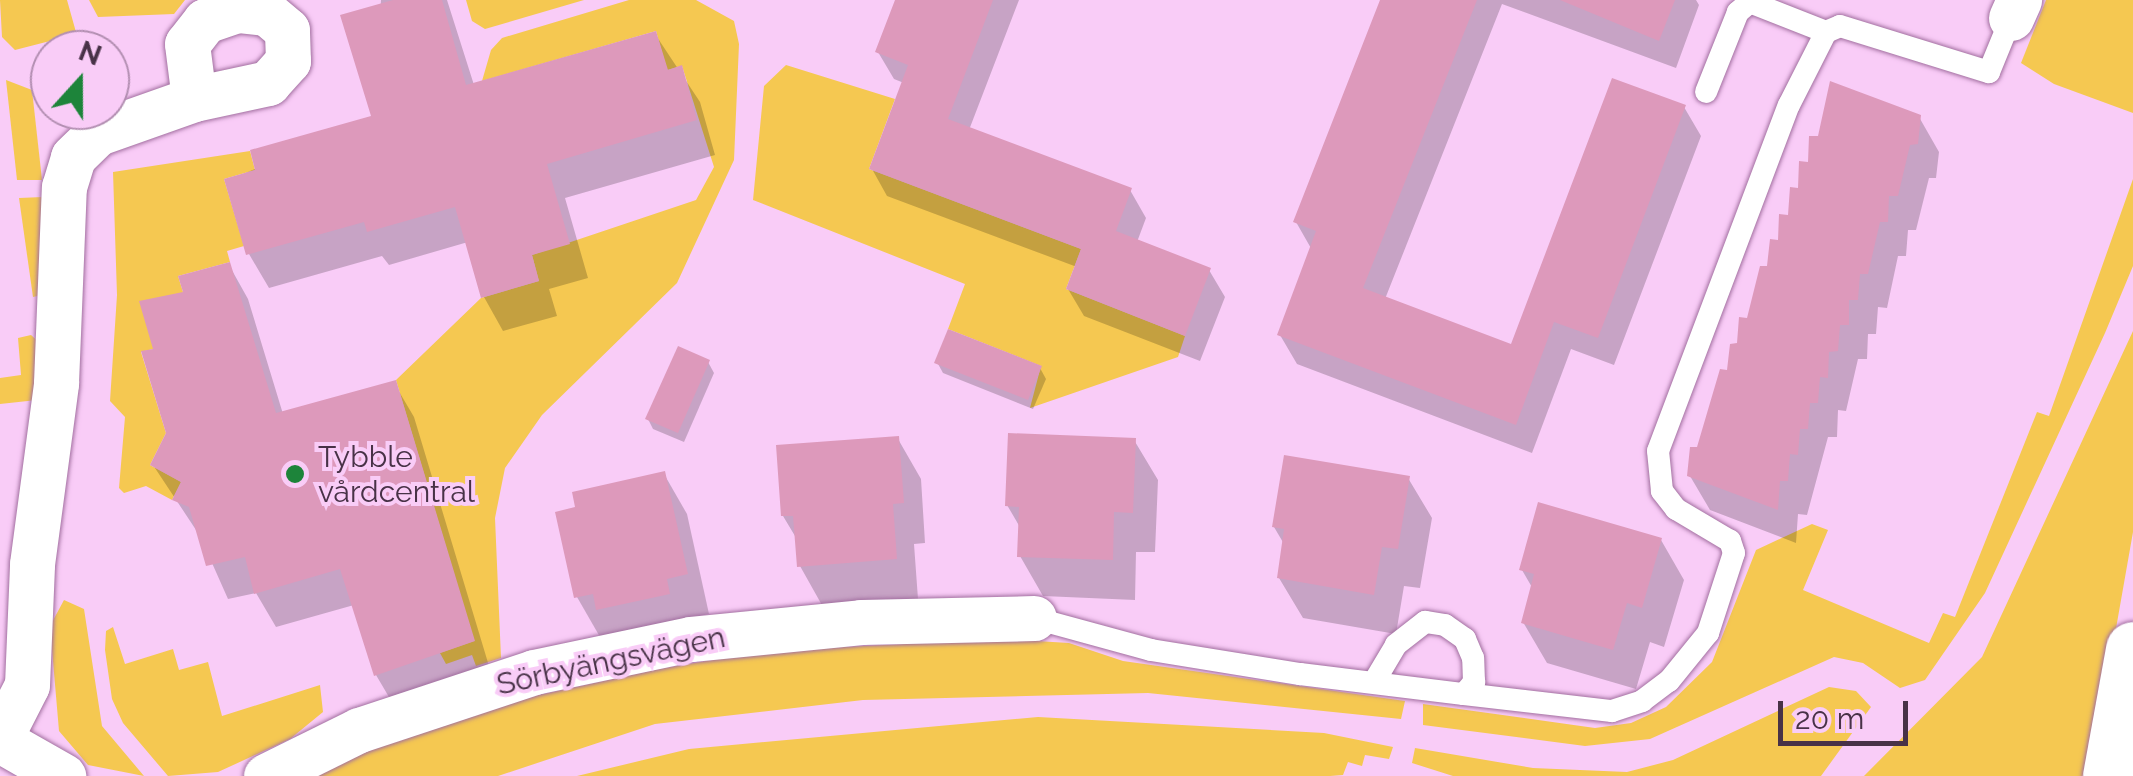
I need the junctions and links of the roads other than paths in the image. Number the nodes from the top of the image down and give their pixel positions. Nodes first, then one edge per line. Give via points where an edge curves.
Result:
1 (2015, 9) edge
2 (1826, 32) junction
3 (1706, 92) dead end
4 (194, 99) dead end
5 (1034, 618) joint
6 (2133, 649) edge
7 (1374, 682) junction
8 (1464, 694) junction
9 (0, 739) edge
10 (63, 776) edge
11 (266, 776) edge
12 (2110, 776) edge

1 - 2 lane via 1989,72 1840,26
2 - 3 lane via 1750,2 1738,12
2 - 8 lane via 1789,106 1658,451 1662,492 1676,509 1730,541 1734,554 1708,633 1669,682 1642,702 1612,711
4 - 9 street via 98,133 73,157 64,186 56,383 32,564 27,686
5 - 7 lane via 1151,650
5 - 11 street, Sörbyängsvägen via 861,622 674,642 499,684 359,730
6 - 12 main road
7 - 8 lane
7 - 8 lane via 1396,645 1425,622 1446,625 1465,639 1474,682
9 - 10 street

